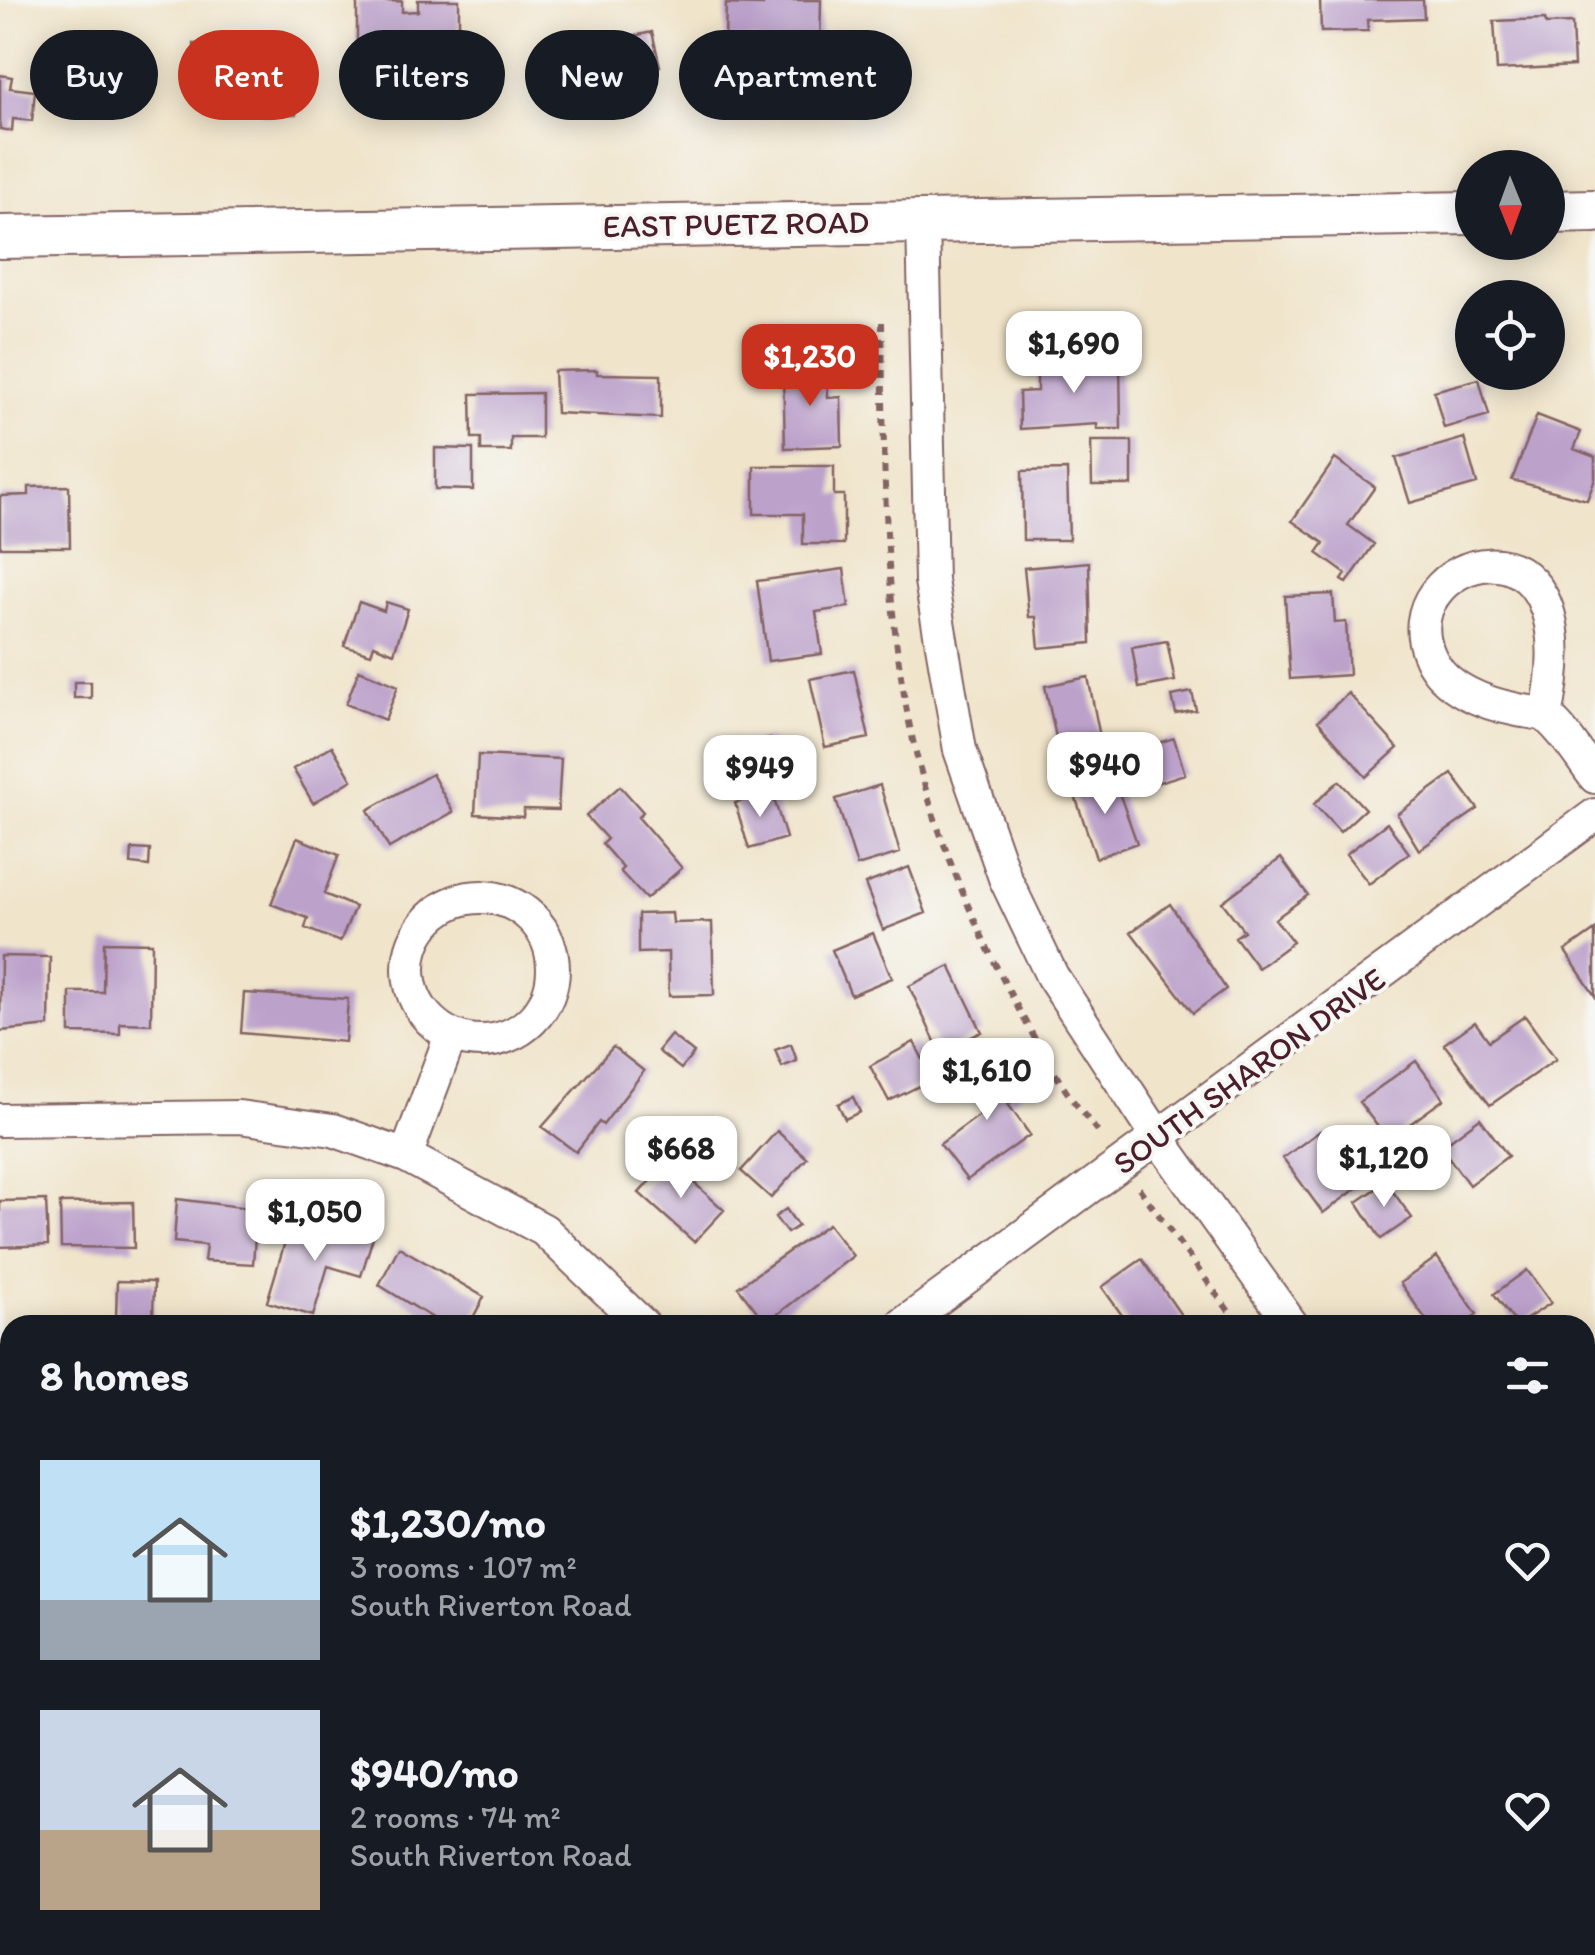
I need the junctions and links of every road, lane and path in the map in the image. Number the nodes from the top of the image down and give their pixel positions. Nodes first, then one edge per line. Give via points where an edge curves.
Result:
1 (1595, 211) edge
2 (1565, 212) edge
3 (1455, 213) edge
4 (923, 220) junction
5 (0, 237) edge
6 (1546, 716) junction
7 (1595, 777) edge
8 (1595, 815) edge
9 (451, 1036) junction
10 (0, 1120) edge
11 (1158, 1139) junction
12 (406, 1156) junction
13 (633, 1315) edge
14 (916, 1315) edge
15 (1285, 1315) edge

1 - 2 street
3 - 4 street, EAST PUETZ ROAD
4 - 5 street, EAST PUETZ ROAD
4 - 11 street via 931,581 960,750 1005,878 1052,976
6 - 6 street via 1562,653 1546,583 1494,564 1451,578 1428,612 1430,657 1456,687 1495,706
6 - 7 street
8 - 11 street, SOUTH SHARON DRIVE
9 - 9 street via 474,1041 519,1031 549,995 551,948 525,910 503,899 455,900 418,931 409,954 412,991 431,1022
9 - 12 street
10 - 12 street via 239,1117 333,1130
11 - 14 street, SOUTH SHARON DRIVE
11 - 15 street
12 - 13 street via 544,1230

